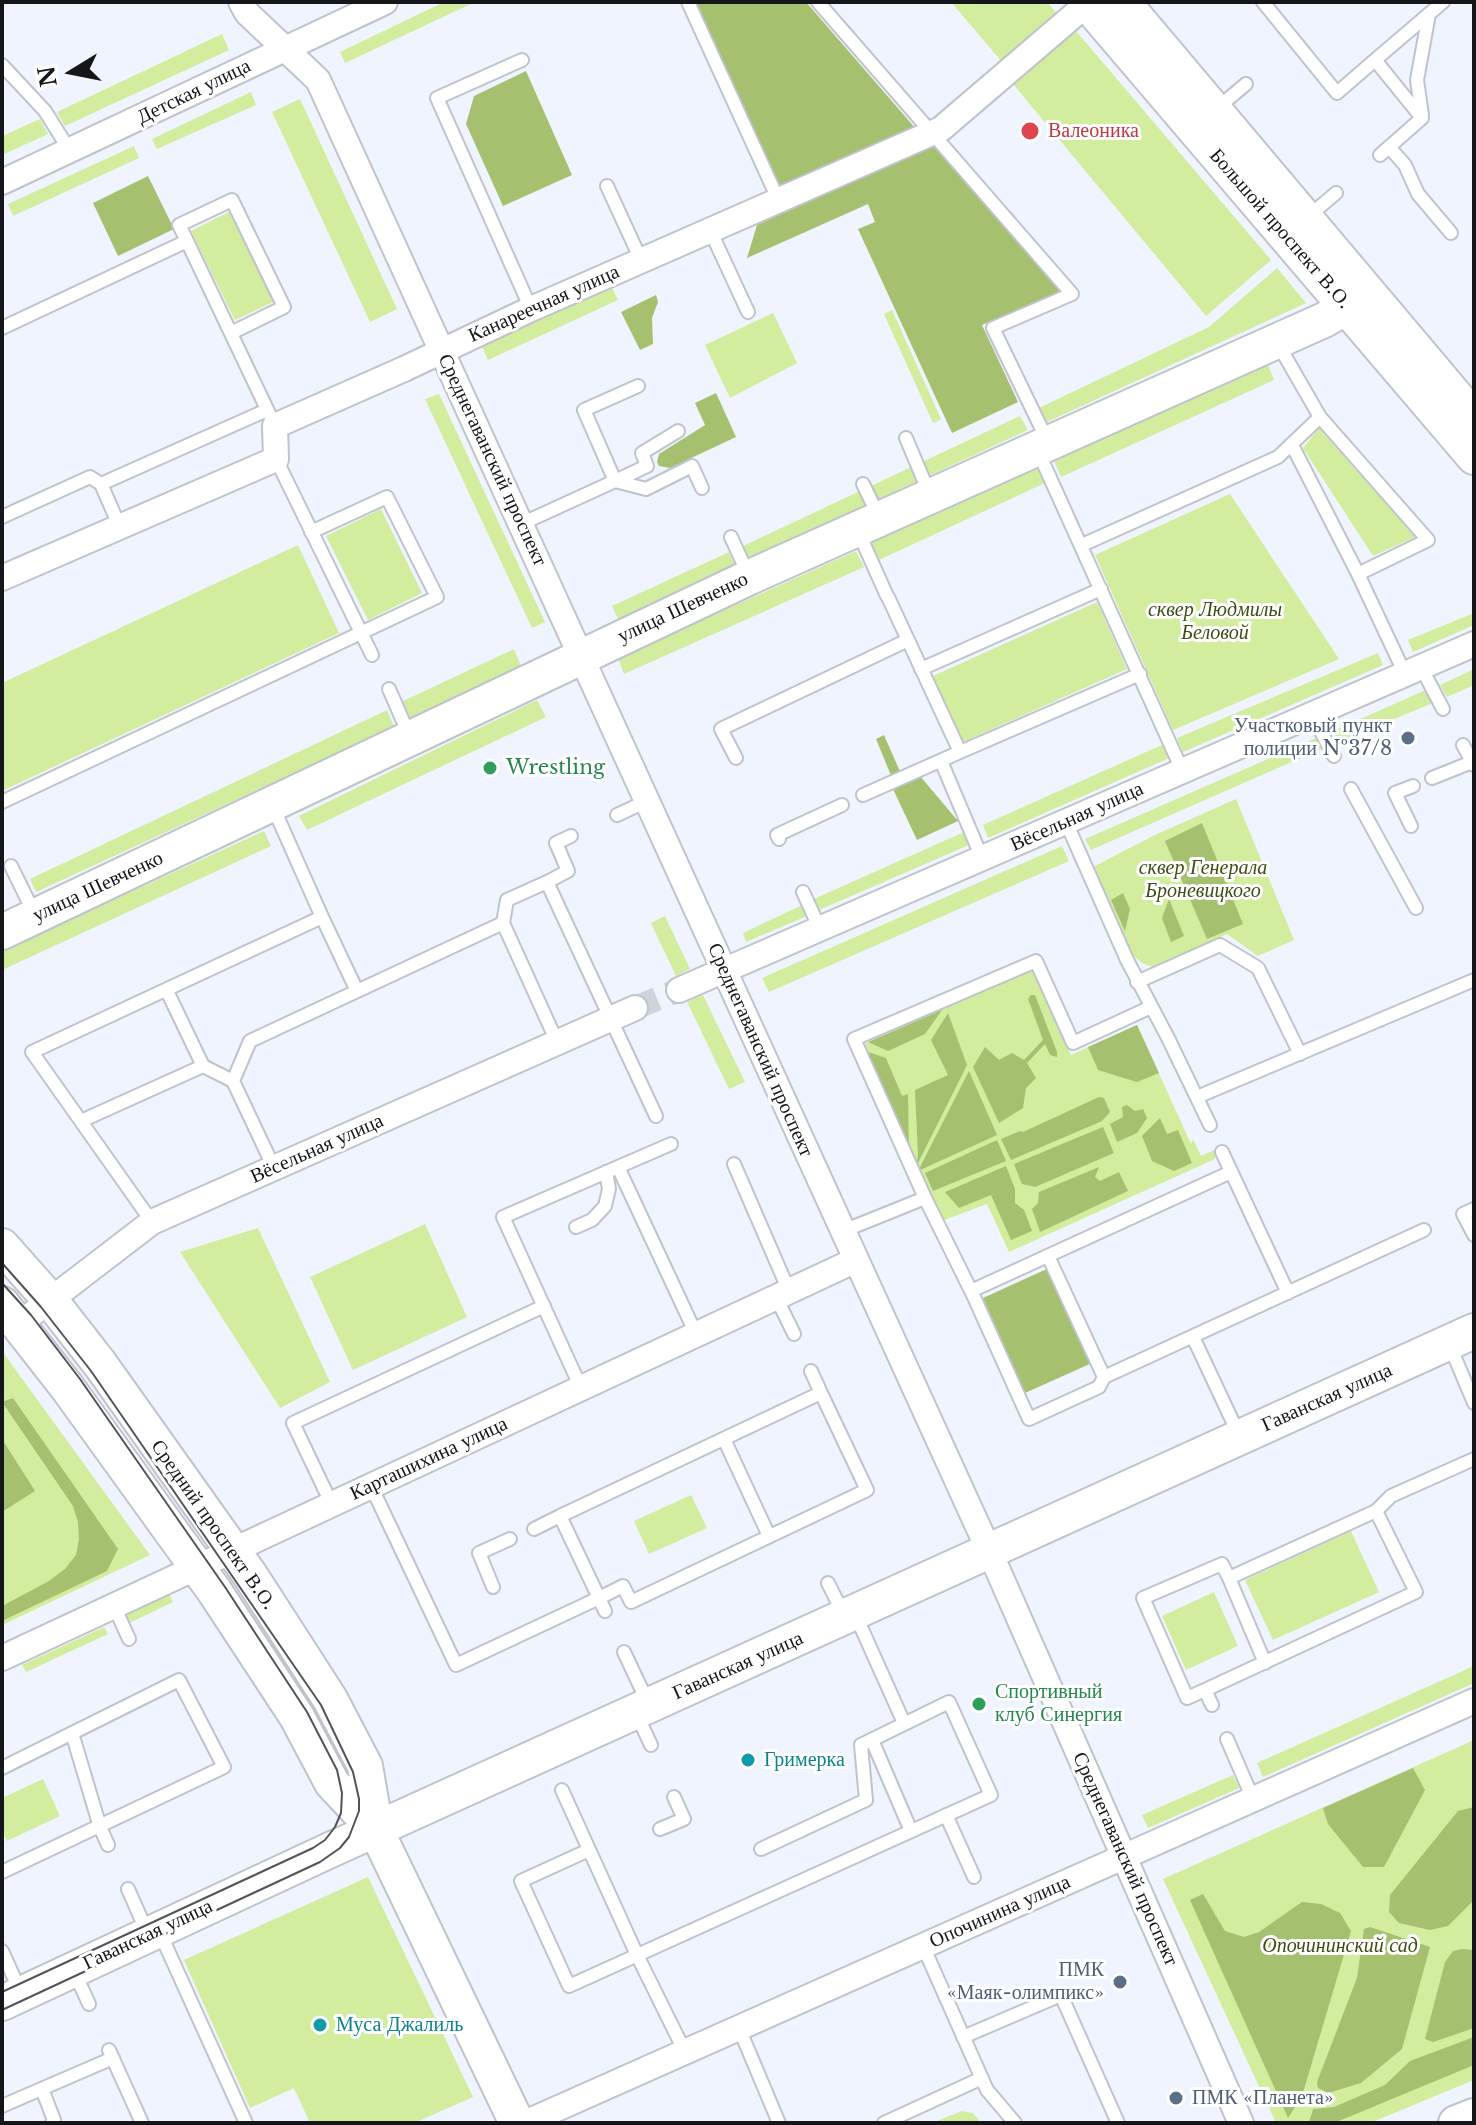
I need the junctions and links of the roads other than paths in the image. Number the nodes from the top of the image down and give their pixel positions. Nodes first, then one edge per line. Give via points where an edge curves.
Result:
1 (241, 2) edge
2 (385, 2) edge
3 (688, 2) edge
4 (818, 2) edge
5 (1123, 2) edge
6 (1263, 2) edge
7 (1443, 2) edge
8 (1086, 3) edge
9 (1429, 14) junction
10 (285, 49) junction
11 (522, 60) dead end
12 (1375, 60) junction
13 (2, 65) edge
14 (1246, 84) dead end
15 (1215, 111) junction
16 (1422, 118) junction
17 (932, 133) junction
18 (70, 151) junction
19 (2, 182) edge
20 (607, 186) dead end
21 (1336, 193) dead end
22 (778, 199) junction
23 (1306, 219) junction
24 (710, 230) junction
25 (1451, 233) dead end
26 (187, 241) junction
27 (641, 260) junction
28 (1357, 299) junction
29 (531, 309) junction
30 (748, 312) dead end
31 (2, 328) edge
32 (231, 333) junction
33 (1276, 341) junction
34 (441, 350) junction
35 (638, 386) dead end
36 (1466, 403) edge
37 (1320, 417) junction
38 (271, 418) junction
39 (678, 431) dead end
40 (906, 438) dead end
41 (1042, 445) junction
42 (1292, 445) junction
43 (1474, 457) edge
44 (276, 459) junction
45 (647, 466) junction
46 (615, 481) junction
47 (656, 483) junction
48 (101, 484) junction
49 (863, 484) dead end
50 (702, 488) dead end
51 (930, 495) junction
52 (2, 517) edge
53 (868, 523) junction
54 (521, 524) junction
55 (119, 525) junction
56 (311, 532) junction
57 (731, 537) dead end
58 (1082, 545) junction
59 (1358, 574) junction
60 (750, 577) junction
61 (2, 578) edge
62 (1101, 589) junction
63 (363, 634) junction
64 (908, 640) junction
65 (1474, 644) edge
66 (372, 655) dead end
67 (581, 657) junction
68 (921, 669) junction
69 (1413, 671) junction
70 (1140, 674) junction
71 (389, 689) dead end
72 (1443, 709) dead end
73 (1312, 715) junction
74 (411, 739) junction
75 (1463, 745) dead end
76 (960, 752) junction
77 (1334, 756) dead end
78 (736, 758) dead end
79 (941, 761) junction
80 (1473, 763) edge
81 (1182, 770) junction
82 (1432, 778) dead end
83 (1413, 786) dead end
84 (1351, 789) dead end
85 (863, 795) dead end
86 (647, 801) junction
87 (2, 802) edge
88 (272, 804) junction
89 (842, 805) dead end
90 (617, 815) dead end
91 (1066, 822) junction
92 (1411, 826) dead end
93 (571, 836) dead end
94 (779, 839) dead end
95 (982, 858) junction
96 (11, 866) dead end
97 (547, 882) junction
98 (803, 892) dead end
99 (1416, 908) dead end
100 (35, 917) junction
101 (322, 917) junction
102 (503, 923) junction
103 (820, 929) junction
104 (2, 932) edge
105 (724, 970) junction
106 (1474, 980) edge
107 (1137, 982) junction
108 (679, 990) tunnel mouth
109 (167, 991) junction
110 (357, 991) junction
111 (1151, 1007) junction
112 (635, 1008) tunnel mouth
113 (609, 1020) junction
114 (557, 1042) junction
115 (1300, 1054) junction
116 (203, 1066) junction
117 (233, 1081) junction
118 (1197, 1097) junction
119 (656, 1116) dead end
120 (81, 1121) junction
121 (1210, 1125) dead end
122 (671, 1144) dead end
123 (1222, 1152) dead end
124 (734, 1164) dead end
125 (274, 1168) junction
126 (612, 1170) junction
127 (1231, 1172) junction
128 (925, 1198) junction
129 (1474, 1209) edge
130 (152, 1222) junction
131 (576, 1227) dead end
132 (1424, 1230) dead end
133 (843, 1231) junction
134 (1474, 1235) edge
135 (2, 1246) edge
136 (1048, 1256) junction
137 (856, 1260) junction
138 (971, 1291) junction
139 (1288, 1293) junction
140 (783, 1294) junction
141 (50, 1300) junction
142 (544, 1306) junction
143 (11, 1314) edge
144 (696, 1334) junction
145 (794, 1334) dead end
146 (1193, 1337) junction
147 (1461, 1337) edge
148 (811, 1371) dead end
149 (1104, 1377) junction
150 (581, 1388) junction
151 (821, 1393) junction
152 (1474, 1403) edge
153 (1240, 1438) junction
154 (724, 1439) junction
155 (1474, 1459) edge
156 (371, 1486) junction
157 (332, 1505) junction
158 (1376, 1511) junction
159 (560, 1516) junction
160 (799, 1522) junction
161 (534, 1529) dead end
162 (805, 1535) dead end
163 (769, 1536) junction
164 (510, 1539) dead end
165 (232, 1551) junction
166 (990, 1552) junction
167 (197, 1567) junction
168 (1229, 1578) junction
169 (828, 1583) dead end
170 (493, 1587) dead end
171 (599, 1598) junction
172 (114, 1606) junction
173 (605, 1611) dead end
174 (850, 1615) junction
175 (129, 1639) dead end
176 (624, 1652) dead end
177 (2, 1658) edge
178 (1265, 1663) junction
179 (1205, 1690) junction
180 (1474, 1701) edge
181 (1212, 1705) dead end
182 (643, 1710) junction
183 (904, 1723) junction
184 (72, 1733) junction
185 (1227, 1739) dead end
186 (872, 1740) junction
187 (651, 1745) dead end
188 (2, 1768) edge
189 (562, 1790) dead end
190 (674, 1797) dead end
191 (1253, 1799) junction
192 (946, 1815) junction
193 (100, 1827) junction
194 (660, 1829) dead end
195 (376, 1830) junction
196 (911, 1831) junction
197 (108, 1845) dead end
198 (761, 1849) dead end
199 (589, 1850) junction
200 (1124, 1857) junction
201 (2, 1872) edge
202 (974, 1877) dead end
203 (128, 1889) dead end
204 (154, 1932) junction
205 (923, 1946) junction
206 (2, 1951) edge
207 (637, 1955) junction
208 (74, 1969) junction
209 (12, 1999) edge
210 (89, 2004) dead end
211 (739, 2028) junction
212 (963, 2037) junction
213 (685, 2052) junction
214 (982, 2078) junction
215 (42, 2089) junction
216 (2, 2106) edge
217 (1474, 2116) edge
218 (52, 2123) edge
219 (142, 2123) edge
220 (246, 2123) edge
221 (517, 2123) edge
222 (525, 2123) edge
223 (779, 2123) edge
224 (884, 2123) edge
225 (1015, 2123) edge
226 (1118, 2123) edge
227 (1241, 2123) edge
228 (1456, 2123) edge

1 - 10 street, Среднегаванский проспект
2 - 10 street, Детская улица
3 - 22 lane
4 - 17 lane
5 - 15 street, Большой проспект В.О.
6 - 12 lane via 1293,46 1337,93
7 - 9 lane
8 - 17 street, Канареечная улица
8 - 28 street, Большой проспект В.О.
9 - 12 lane
9 - 16 lane via 1417,80
10 - 18 street, Детская улица
10 - 34 street, Среднегаванский проспект via 318,80
11 - 29 lane via 437,98
12 - 16 lane
13 - 18 lane via 45,111
14 - 15 lane
15 - 23 street, Большой проспект В.О.
16 - 25 lane via 1385,151 1405,165 1418,194
17 - 22 street, Канареечная улица
17 - 41 lane via 1072,294 993,328
18 - 19 street, Детская улица
20 - 27 lane
21 - 23 lane
22 - 24 street, Канареечная улица
23 - 28 street, Большой проспект В.О.
24 - 27 street, Канареечная улица
24 - 30 lane
26 - 31 lane
26 - 32 lane
26 - 32 lane via 179,225 232,200 284,307
27 - 29 street, Канареечная улица
28 - 33 street, улица Шевченко
28 - 36 street, Большой проспект В.О.
28 - 43 street, Большой проспект В.О.
29 - 34 street, Канареечная улица
32 - 38 lane
33 - 37 lane
33 - 41 street, улица Шевченко
34 - 38 street, Канареечная улица
34 - 54 street, Среднегаванский проспект
35 - 46 lane via 584,410
37 - 42 lane
37 - 59 lane via 1428,540
38 - 44 street
38 - 48 lane
39 - 45 lane via 642,453
40 - 51 lane
41 - 51 street, улица Шевченко
41 - 58 lane
42 - 58 lane via 1278,457
42 - 59 lane
44 - 55 street
44 - 56 lane
45 - 46 lane
45 - 47 lane
46 - 47 lane via 646,489
46 - 54 lane
47 - 50 lane via 692,466
48 - 52 lane via 90,477
48 - 55 lane
49 - 53 lane
51 - 53 street, улица Шевченко
53 - 60 street, улица Шевченко
53 - 64 lane via 888,596
54 - 67 street, Среднегаванский проспект
55 - 61 street
56 - 63 lane
56 - 63 lane via 387,497 437,597
57 - 60 lane
58 - 62 lane
59 - 69 lane
60 - 67 street, улица Шевченко
62 - 68 lane
62 - 70 lane
63 - 66 lane
63 - 87 lane
64 - 68 lane
64 - 78 lane via 721,729
65 - 69 street, Вёсельная улица
67 - 74 street, улица Шевченко
67 - 86 street, Среднегаванский проспект
68 - 76 lane
69 - 72 lane
69 - 73 street, Вёсельная улица
70 - 76 lane
70 - 81 lane
71 - 74 lane
73 - 77 lane
73 - 81 street, Вёсельная улица
74 - 88 street, улица Шевченко
75 - 80 lane
76 - 79 lane
79 - 85 lane
79 - 95 lane
80 - 82 lane
81 - 91 street, Вёсельная улица
83 - 92 lane via 1395,793
84 - 99 lane
86 - 90 lane
86 - 105 street, Среднегаванский проспект
88 - 100 street, улица Шевченко
88 - 101 lane
89 - 94 lane via 777,835
91 - 95 street, Вёсельная улица
91 - 107 lane
93 - 97 lane via 556,843 568,871
95 - 103 street, Вёсельная улица
96 - 100 lane
97 - 102 lane via 507,900
97 - 113 lane
98 - 103 lane
100 - 104 street, улица Шевченко
101 - 109 lane
101 - 110 lane
102 - 110 lane
102 - 114 lane
103 - 105 street, Вёсельная улица
105 - 108 street, Вёсельная улица
105 - 133 street, Среднегаванский проспект
106 - 115 lane
107 - 111 lane
107 - 115 lane via 1220,945 1258,968
109 - 116 lane
109 - 120 lane via 32,1052
110 - 117 lane via 250,1041
111 - 118 lane
111 - 128 lane via 1073,1043 1036,961 854,1039
112 - 113 street, Вёсельная улица
113 - 114 street, Вёсельная улица
113 - 119 lane
114 - 125 street, Вёсельная улица
115 - 118 lane
116 - 117 lane
116 - 120 lane
117 - 125 lane
118 - 121 lane
120 - 130 lane
122 - 126 lane
123 - 127 lane
124 - 140 lane
125 - 130 street, Вёсельная улица
126 - 131 lane via 605,1206
126 - 142 lane via 503,1217
126 - 144 lane
127 - 136 lane
127 - 139 lane
128 - 133 lane
128 - 138 lane
129 - 134 lane via 1463,1214
130 - 141 street, Вёсельная улица
132 - 139 lane
133 - 137 street, Среднегаванский проспект
135 - 141 street, Средний проспект В.О.
136 - 138 lane
136 - 149 lane
137 - 140 street, Карташихина улица
137 - 166 street, Среднегаванский проспект
138 - 149 lane via 1029,1419 1099,1387
139 - 146 lane
140 - 144 street, Карташихина улица
140 - 145 lane
141 - 143 street, Вёсельная улица
141 - 165 street, Средний проспект В.О.
142 - 150 lane
142 - 157 lane via 293,1423
143 - 167 street, Средний проспект В.О.
144 - 150 street, Карташихина улица
146 - 149 lane
146 - 153 lane
147 - 152 lane
147 - 153 street, Гаванская улица
148 - 151 lane
150 - 156 street, Карташихина улица
151 - 154 lane
151 - 160 lane via 867,1490
153 - 166 street, Гаванская улица
154 - 159 lane
154 - 163 lane
155 - 158 lane via 1391,1496
156 - 157 street, Карташихина улица
156 - 171 lane via 456,1665
157 - 165 street, Карташихина улица
158 - 168 lane
158 - 178 lane via 1416,1592
159 - 161 lane
159 - 171 lane
160 - 162 lane
160 - 163 lane
163 - 171 lane via 631,1602 623,1586
164 - 170 lane via 479,1553
165 - 167 street, Карташихина улица
165 - 195 street, Средний проспект В.О. via 330,1699 365,1766
166 - 174 street, Гаванская улица
166 - 200 street, Среднегаванский проспект
167 - 172 street, Карташихина улица
167 - 195 street, Средний проспект В.О. via 297,1717 332,1783
168 - 178 lane
168 - 179 lane via 1222,1564 1143,1598 1187,1698
169 - 174 lane
171 - 173 lane
172 - 175 lane
172 - 177 street, Карташихина улица
174 - 182 street, Гаванская улица
174 - 183 lane
176 - 182 lane
178 - 179 lane
179 - 181 lane
180 - 191 street, Опочинина улица
182 - 187 lane
182 - 195 street, Гаванская улица
183 - 186 lane
183 - 192 lane via 949,1702 991,1795
184 - 188 lane
184 - 193 lane
184 - 193 lane via 152,1688 179,1680 224,1767
185 - 191 lane
186 - 196 lane
186 - 198 lane via 861,1745 866,1800
189 - 199 lane
190 - 194 lane via 684,1819
191 - 200 street, Опочинина улица
192 - 196 lane
192 - 202 lane
193 - 197 lane
193 - 201 lane
195 - 204 street, Гаванская улица
195 - 221 street, Средний проспект В.О.
196 - 207 lane
199 - 207 lane
199 - 207 lane via 521,1881 569,1986
200 - 205 street, Опочинина улица
200 - 227 street, Среднегаванский проспект
203 - 204 lane
204 - 208 street, Гаванская улица
204 - 220 lane
205 - 211 street, Опочинина улица
205 - 212 lane
206 - 209 lane
207 - 213 lane
208 - 209 street, Гаванская улица
208 - 210 lane
211 - 213 street, Опочинина улица
211 - 223 lane
212 - 214 lane
212 - 226 lane via 1061,1995
213 - 222 street, Опочинина улица
214 - 224 lane
214 - 225 lane
215 - 216 lane
215 - 218 lane
215 - 219 lane via 111,2054
217 - 228 street

